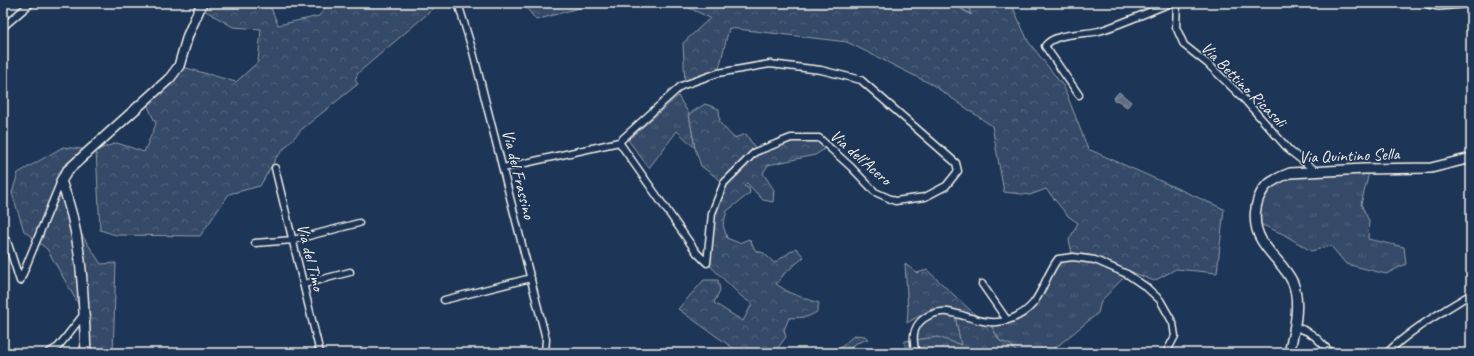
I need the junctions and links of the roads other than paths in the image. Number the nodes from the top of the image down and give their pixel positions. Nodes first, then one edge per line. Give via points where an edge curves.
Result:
1 (31, 3) edge
2 (202, 3) edge
3 (458, 3) edge
4 (1171, 3) edge
5 (1177, 3) edge
6 (1429, 3) edge
7 (1463, 3) edge
8 (3, 28) edge
9 (1079, 95) dead end
10 (619, 142) junction
11 (1471, 158) edge
12 (275, 168) dead end
13 (503, 168) junction
14 (1316, 171) junction
15 (62, 181) junction
16 (359, 223) dead end
17 (293, 240) junction
18 (255, 244) dead end
19 (3, 247) edge
20 (350, 272) dead end
21 (531, 278) junction
22 (304, 284) junction
23 (982, 284) dead end
24 (1471, 294) edge
25 (444, 300) dead end
26 (84, 314) junction
27 (1007, 320) junction
28 (1294, 327) junction
29 (48, 353) edge
30 (86, 353) edge
31 (320, 353) edge
32 (545, 353) edge
33 (916, 353) edge
34 (1166, 353) edge
35 (1289, 353) edge
36 (1331, 353) edge
37 (1387, 353) edge

1 - 8 street
2 - 15 street via 175,72 68,170
3 - 13 street, Via del Frassino
4 - 9 street via 1099,31 1049,40 1045,46
5 - 14 street, Via Bettino Ricasoli via 1176,27 1184,45 1243,98 1290,151
6 - 7 street
10 - 10 street, Via dell'Acero via 697,253 707,263 712,214 724,183 755,152 791,138 819,138 875,192 895,201 925,198 946,186 958,170 956,163 861,80 821,70 770,64 718,73 681,86
10 - 13 street, Via dell'Acero
11 - 14 street, Via Quintino Sella via 1431,168
12 - 17 street, Via del Timo
13 - 21 street, Via del Frassino
14 - 28 street, Via Quintino Sella via 1290,173 1279,177 1266,187 1256,205 1255,223 1262,241 1293,284 1296,296
15 - 19 street via 20,281 7,241
15 - 26 street via 70,203 78,242
16 - 17 street
17 - 18 street
17 - 22 street, Via del Timo
20 - 22 street
21 - 25 street
21 - 32 street, Via del Frassino via 546,339
22 - 31 street, Via del Timo
23 - 27 street
24 - 37 street via 1396,344
26 - 29 street via 58,347
26 - 30 street
27 - 33 street via 984,322 948,312 935,313 922,319 916,328 913,340
27 - 34 street via 1027,310 1039,296 1051,268 1058,259 1073,257 1095,260 1127,274 1160,300 1173,323 1175,336
28 - 35 street, Via Quintino Sella
28 - 36 street via 1312,334

